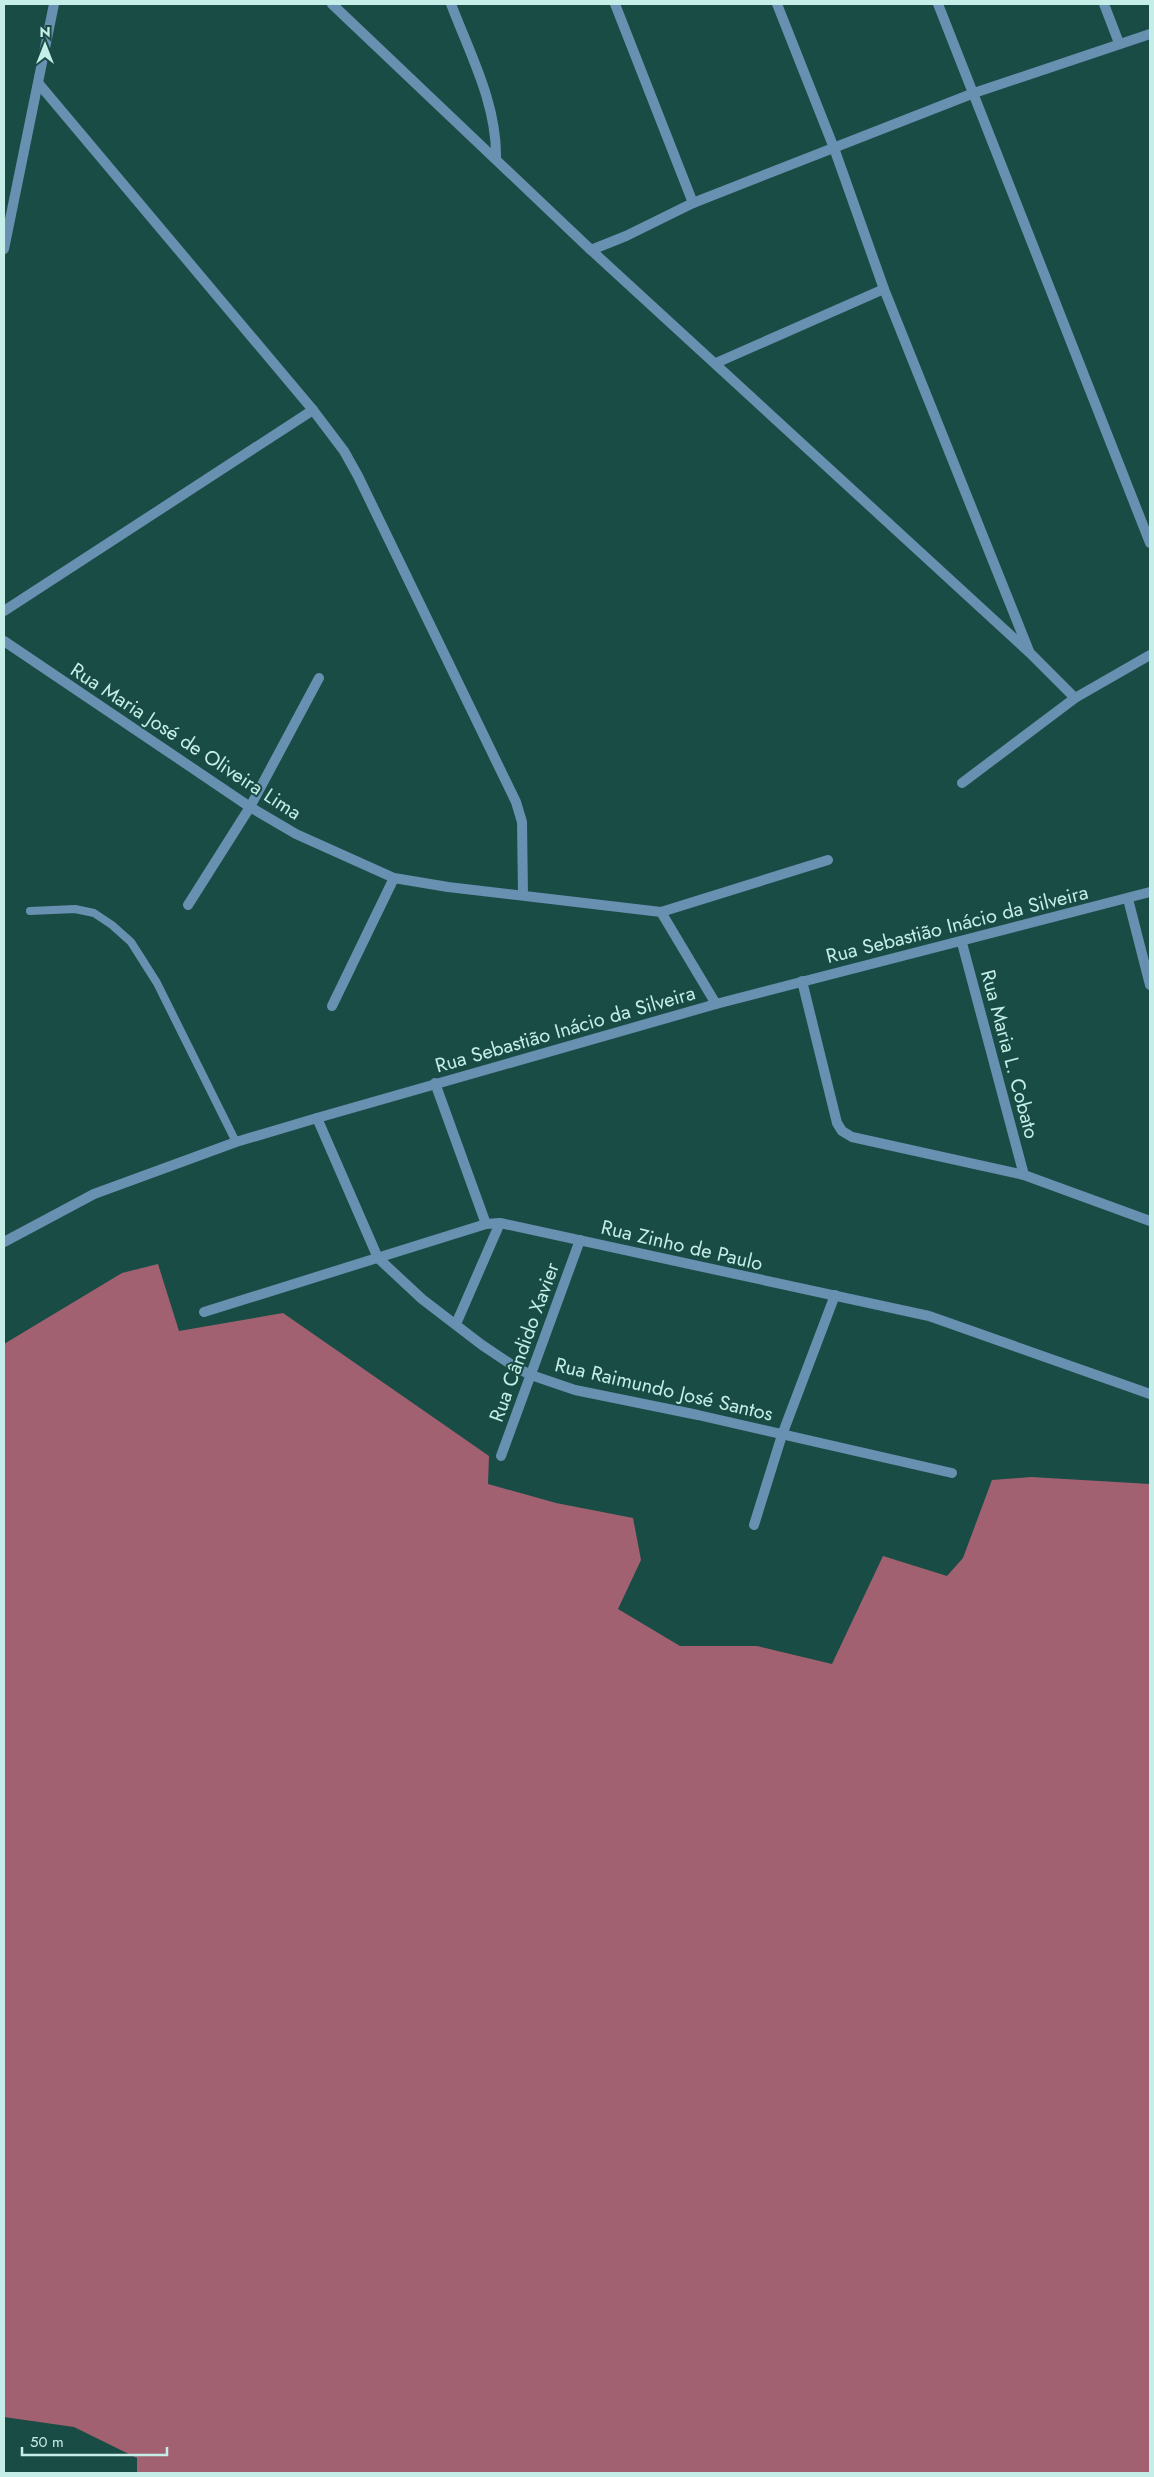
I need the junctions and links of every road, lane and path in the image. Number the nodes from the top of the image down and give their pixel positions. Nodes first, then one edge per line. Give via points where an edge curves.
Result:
1 (54, 4) edge
2 (332, 4) edge
3 (452, 4) edge
4 (615, 4) edge
5 (777, 4) edge
6 (938, 4) edge
7 (1104, 4) edge
8 (1150, 34) edge
9 (1119, 43) junction
10 (39, 84) junction
11 (974, 93) junction
12 (834, 148) junction
13 (496, 158) junction
14 (693, 203) junction
15 (4, 249) edge
16 (591, 250) junction
17 (884, 289) junction
18 (716, 363) junction
19 (313, 410) junction
20 (1150, 543) edge
21 (4, 611) edge
22 (4, 641) edge
23 (1030, 653) junction
24 (1150, 656) edge
25 (319, 678) dead end
26 (1075, 698) junction
27 (962, 783) dead end
28 (250, 807) junction
29 (828, 860) dead end
30 (394, 878) junction
31 (1150, 892) edge
32 (523, 895) junction
33 (1128, 899) junction
34 (188, 905) dead end
35 (30, 911) dead end
36 (661, 912) junction
37 (962, 943) junction
38 (802, 981) junction
39 (1150, 985) edge
40 (716, 1004) junction
41 (332, 1006) dead end
42 (435, 1083) junction
43 (317, 1118) junction
44 (236, 1142) junction
45 (1024, 1175) junction
46 (1150, 1221) edge
47 (500, 1223) junction
48 (486, 1224) junction
49 (580, 1240) junction
50 (4, 1242) edge
51 (378, 1258) junction
52 (835, 1296) junction
53 (204, 1312) dead end
54 (456, 1324) junction
55 (531, 1375) junction
56 (1150, 1394) edge
57 (782, 1435) junction
58 (501, 1456) dead end
59 (952, 1473) dead end
60 (754, 1525) dead end

1 - 10 street
2 - 13 street
3 - 13 street via 493,113
4 - 14 street
5 - 12 street
6 - 11 street
7 - 9 street
8 - 9 street
9 - 11 street
10 - 15 street
10 - 19 street
11 - 12 street
11 - 20 street
12 - 14 street
12 - 17 street
13 - 16 street
14 - 16 street
16 - 18 street
17 - 18 street
17 - 23 street
18 - 23 street
19 - 21 street
19 - 32 street via 344,451 358,476 516,802 522,822
22 - 28 street, Rua Maria José de Oliveira Lima
23 - 26 street
24 - 26 street
25 - 28 street
26 - 27 street
28 - 30 street, Rua Maria José de Oliveira Lima via 296,834
28 - 34 street
29 - 36 street
30 - 32 street, Rua Maria José de Oliveira Lima
30 - 41 street
31 - 33 street, Rua Sebastião Inácio da Silveira
32 - 36 street, Rua Maria José de Oliveira Lima
33 - 37 street, Rua Sebastião Inácio da Silveira
33 - 39 street
35 - 44 lane via 75,909 94,913 131,942 158,983
36 - 40 street
37 - 38 street, Rua Sebastião Inácio da Silveira
37 - 45 street, Rua Maria L. Cobato
38 - 40 street, Rua Sebastião Inácio da Silveira
38 - 45 street via 837,1122 842,1131 852,1137
40 - 42 street, Rua Sebastião Inácio da Silveira
42 - 43 street, Rua Sebastião Inácio da Silveira
42 - 48 street
43 - 44 street, Rua Sebastião Inácio da Silveira
43 - 51 street, Rua Raimundo José Santos
44 - 50 street, Rua Sebastião Inácio da Silveira via 94,1194
45 - 46 street
47 - 48 street, Rua Zinho de Paulo
47 - 49 street, Rua Zinho de Paulo
47 - 54 street
48 - 51 street, Rua Zinho de Paulo
49 - 52 street, Rua Zinho de Paulo
49 - 55 street, Rua Cândido Xavier
51 - 53 street, Rua Zinho de Paulo
51 - 54 street, Rua Raimundo José Santos via 422,1299
52 - 56 street, Rua Zinho de Paulo via 929,1316
52 - 57 street
54 - 55 street, Rua Raimundo José Santos via 482,1345
55 - 57 street, Rua Raimundo José Santos via 575,1390
55 - 58 street, Rua Cândido Xavier
57 - 59 street, Rua Raimundo José Santos
57 - 60 street

